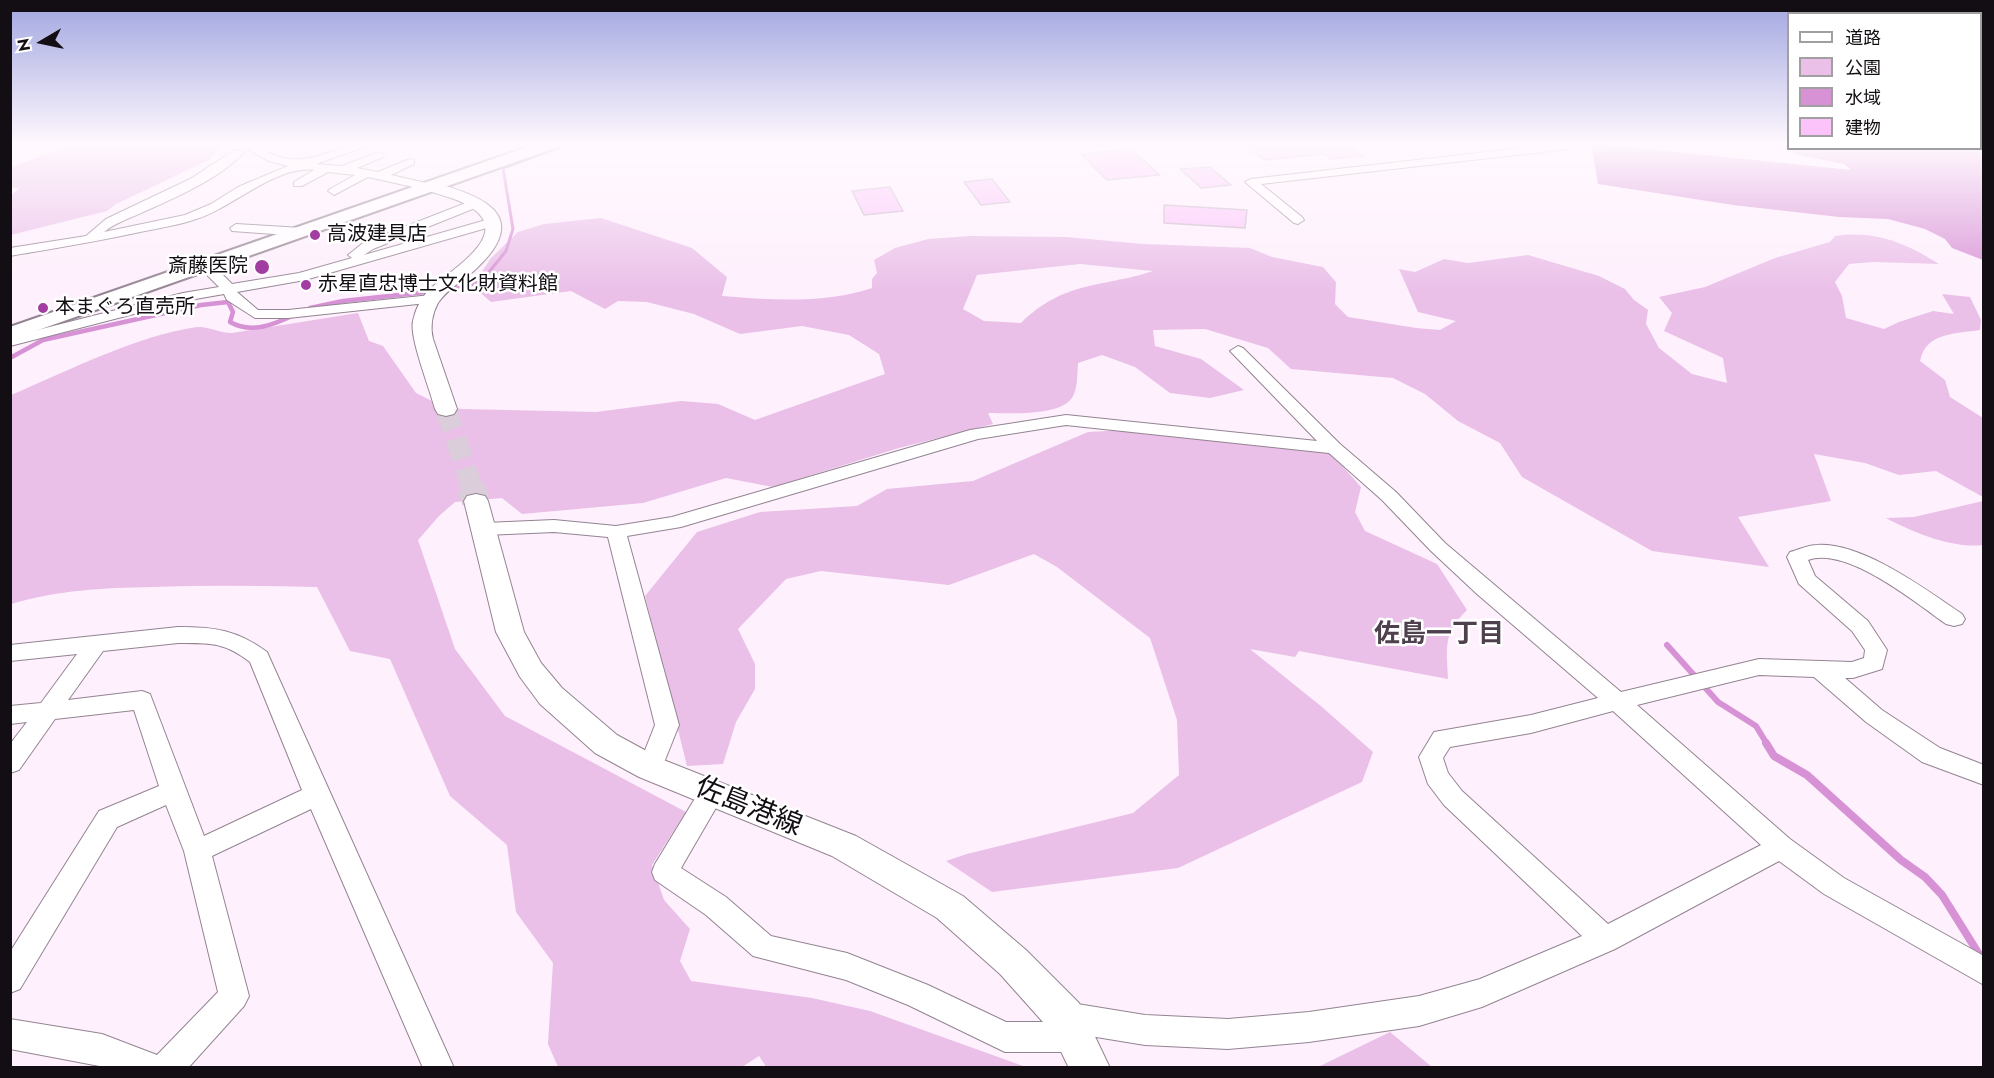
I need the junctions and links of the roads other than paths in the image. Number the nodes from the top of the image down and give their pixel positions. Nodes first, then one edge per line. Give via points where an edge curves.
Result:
1 (171, 193) edge
2 (236, 193) edge
3 (414, 193) edge
4 (448, 193) edge
5 (1265, 193) edge
6 (476, 204) junction
7 (1298, 220) dead end
8 (493, 222) junction
9 (236, 228) dead end
10 (302, 232) junction
11 (90, 239) junction
12 (10, 252) edge
13 (206, 266) junction
14 (338, 267) junction
15 (229, 289) junction
16 (433, 297) junction
17 (10, 334) edge
18 (10, 342) edge
19 (1238, 351) dead end
20 (446, 409) tunnel mouth
21 (1334, 448) junction
22 (480, 515) joint
23 (616, 531) junction
24 (1954, 619) dead end
25 (95, 645) junction
26 (10, 653) edge
27 (1821, 670) junction
28 (1618, 702) junction
29 (46, 711) junction
30 (10, 715) edge
31 (10, 763) edge
32 (650, 768) junction
33 (1983, 776) edge
34 (173, 791) junction
35 (711, 794) junction
36 (317, 795) junction
37 (1781, 847) junction
38 (197, 851) junction
39 (1605, 940) junction
40 (1983, 972) edge
41 (10, 979) edge
42 (1070, 1027) junction
43 (10, 1034) edge
44 (150, 1068) edge
45 (166, 1068) edge
46 (439, 1068) edge
47 (1090, 1068) edge

1 - 11 street via 112,219
2 - 11 street via 189,218
3 - 10 highway
4 - 6 main road
5 - 7 street
6 - 8 main road via 487,211
6 - 14 street via 368,246
8 - 14 street
8 - 16 main road via 493,239 485,250
9 - 10 street
10 - 13 highway
11 - 12 street
13 - 15 street
13 - 17 highway
14 - 15 street
15 - 16 street via 232,297 255,314 267,315
15 - 18 street
16 - 20 main road via 422,321 423,340
19 - 21 street
21 - 23 street via 1066,420 976,434 674,523
21 - 28 street via 1484,589
22 - 23 street
22 - 32 main road, 佐島港線 via 510,632 530,670 580,723 606,744
23 - 32 street via 667,725
24 - 27 street via 1856,560 1818,551 1797,557 1806,579 1860,626 1876,650 1874,663 1853,670
25 - 26 street
25 - 29 street
25 - 36 street via 178,635 214,635 241,644 259,658
27 - 28 street via 1759,667
27 - 33 street via 1874,716 1931,755
28 - 37 street
28 - 39 street via 1531,724 1442,739 1431,757 1437,777 1453,798
29 - 30 street
29 - 31 street
29 - 34 street via 142,700
32 - 35 main road, 佐島港線
34 - 38 street
34 - 41 street via 108,819
35 - 42 main road, 佐島港線 via 844,846 951,907 1012,962
35 - 42 street via 665,872 716,906 763,947 847,967 918,995 1005,1037
36 - 38 street
36 - 46 street
37 - 39 street
37 - 40 street via 1834,886
38 - 45 street via 234,996
39 - 42 street via 1482,993 1419,1011 1228,1034
42 - 47 main road, 佐島港線
43 - 44 street via 102,1049

